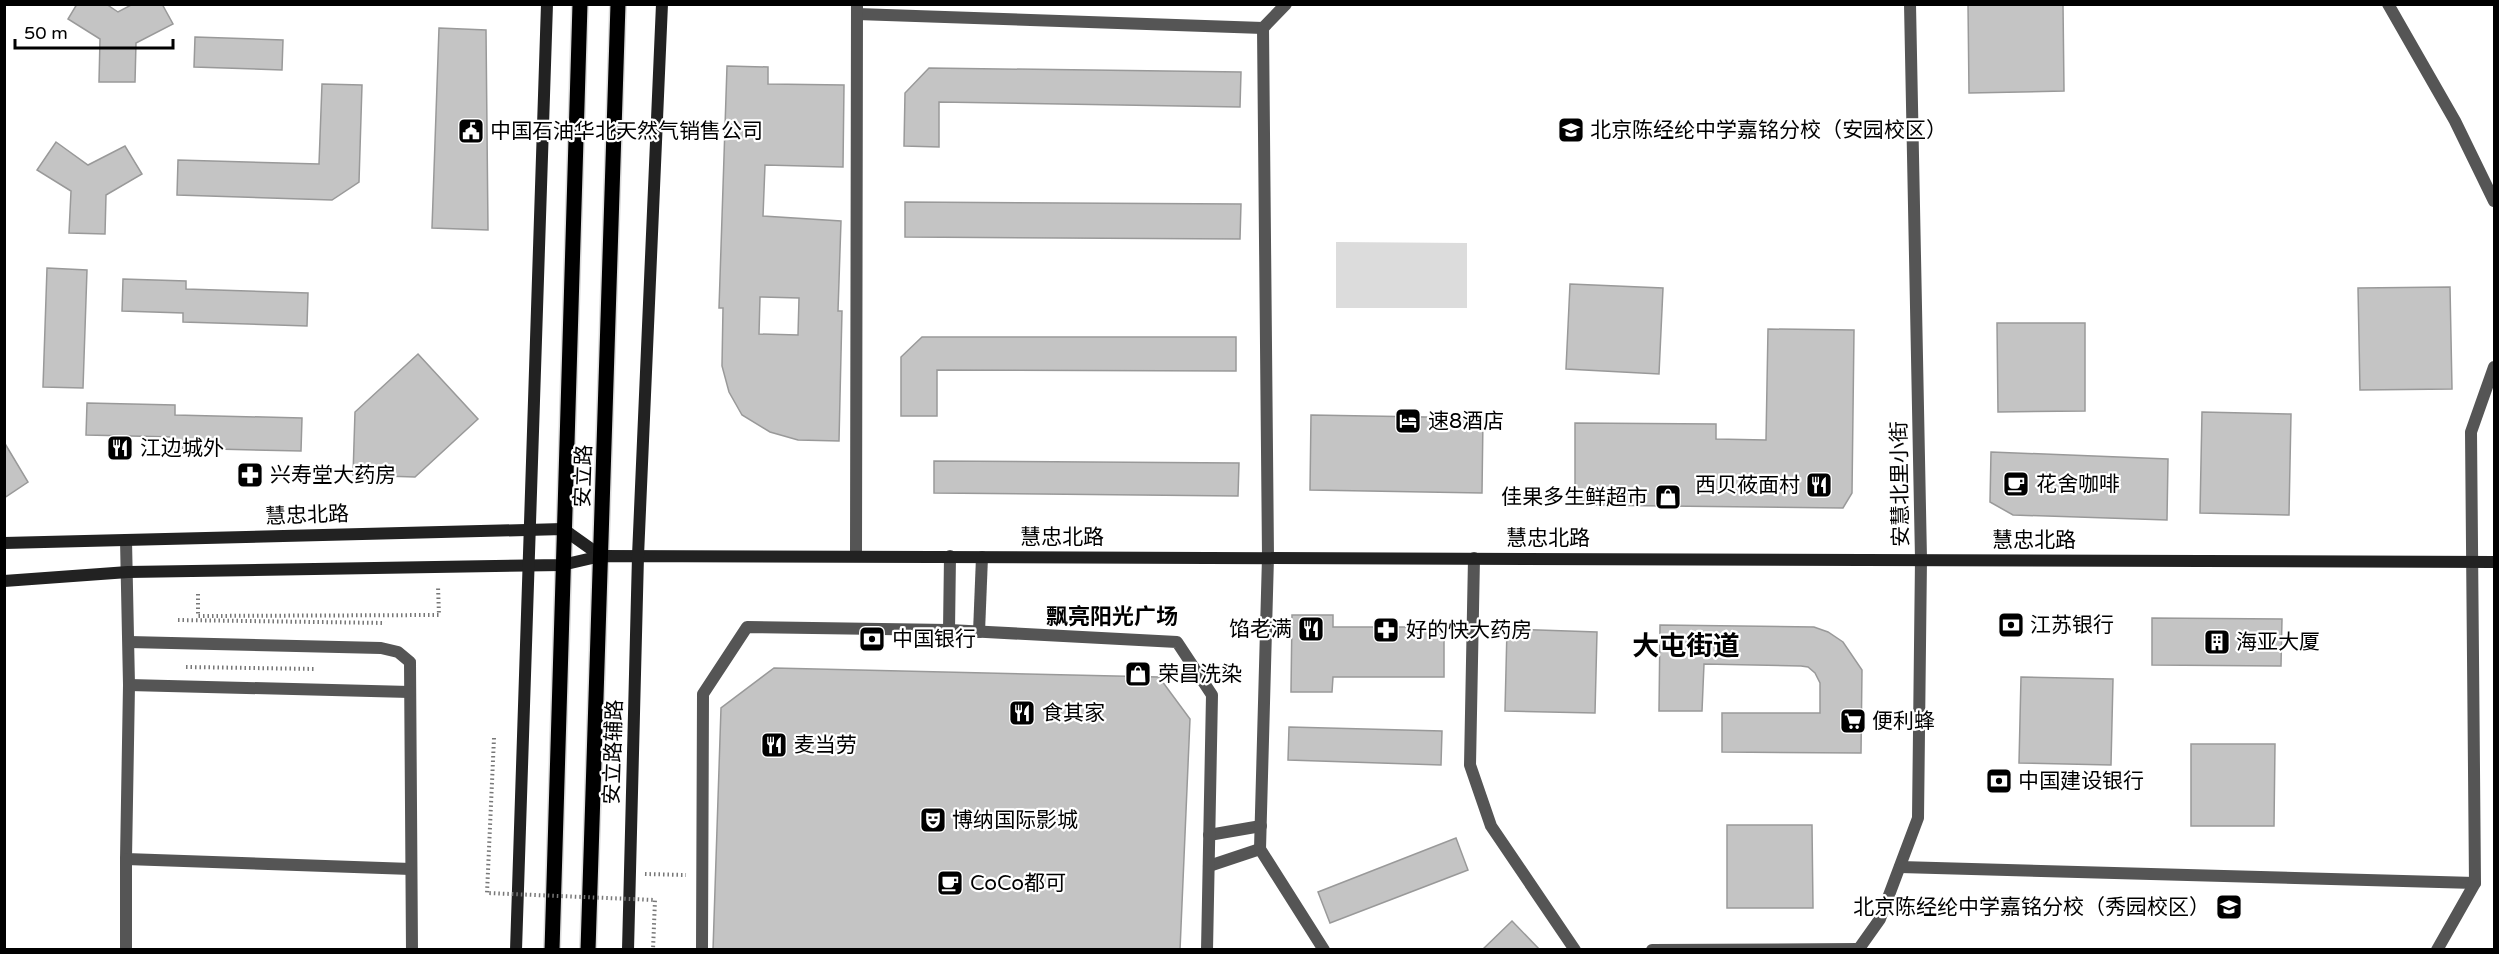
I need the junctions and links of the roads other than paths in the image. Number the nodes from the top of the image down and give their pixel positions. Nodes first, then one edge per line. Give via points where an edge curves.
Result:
1 (547, 4) edge
2 (580, 4) edge
3 (618, 4) edge
4 (662, 4) edge
5 (1286, 4) edge
6 (1910, 4) edge
7 (2388, 4) edge
8 (857, 9) edge
9 (1263, 28) junction
10 (2494, 201) edge
11 (2494, 368) edge
12 (530, 529) junction
13 (563, 529) junction
14 (126, 540) junction
15 (4, 543) edge
16 (601, 556) junction
17 (638, 556) junction
18 (856, 556) junction
19 (950, 556) junction
20 (982, 556) junction
21 (1268, 557) junction
22 (1474, 558) junction
23 (1921, 559) junction
24 (2474, 562) junction
25 (2494, 562) edge
26 (562, 565) junction
27 (529, 566) junction
28 (128, 572) junction
29 (4, 581) edge
30 (950, 630) junction
31 (979, 632) junction
32 (129, 642) junction
33 (129, 685) junction
34 (411, 692) junction
35 (1261, 826) junction
36 (1209, 835) junction
37 (1260, 849) junction
38 (126, 859) junction
39 (1209, 866) junction
40 (1900, 867) junction
41 (411, 869) junction
42 (2475, 883) junction
43 (1858, 949) edge
44 (126, 950) edge
45 (412, 950) edge
46 (516, 950) edge
47 (552, 950) edge
48 (588, 950) edge
49 (628, 950) edge
50 (702, 950) edge
51 (1207, 950) edge
52 (1324, 950) edge
53 (1575, 950) edge
54 (1652, 950) edge
55 (2437, 950) edge

1 - 12 street
2 - 13 main road, 安立路
3 - 16 main road, 安立路
4 - 17 street
5 - 9 street
6 - 23 street, 安慧北里小街
7 - 10 street via 2455,121
8 - 9 street
8 - 18 street
9 - 21 street
11 - 24 street via 2471,432
12 - 13 street, 慧忠北路
12 - 14 street, 慧忠北路
12 - 27 street
13 - 16 street
13 - 26 main road, 安立路
14 - 15 street, 慧忠北路
14 - 28 street
16 - 17 street, 慧忠北路
16 - 26 street, 慧忠北路
16 - 48 main road, 安立路
17 - 18 street, 慧忠北路
17 - 49 street, 安立路辅路
18 - 19 street, 慧忠北路
19 - 20 street, 慧忠北路
19 - 30 street
20 - 21 street, 慧忠北路
20 - 31 street
21 - 22 street, 慧忠北路
21 - 35 street
22 - 23 street, 慧忠北路
22 - 53 street via 1470,765 1491,826
23 - 24 street, 慧忠北路
23 - 40 street, 安慧北里小街 via 1918,818
24 - 25 street, 慧忠北路
24 - 42 street
26 - 27 street, 慧忠北路
26 - 47 main road, 安立路
27 - 28 street, 慧忠北路
27 - 46 street
28 - 29 street, 慧忠北路
28 - 32 street
30 - 31 street
30 - 50 street via 747,627 703,694
31 - 36 street via 1176,642 1212,695
32 - 33 street
32 - 34 street via 381,648 398,652 410,662
33 - 34 street
33 - 38 street
34 - 41 street
35 - 36 street
35 - 37 street
36 - 39 street
37 - 39 street
37 - 52 street
38 - 41 street
38 - 44 street
39 - 51 street
40 - 42 street
40 - 43 street, 安慧北里小街 via 1880,919
41 - 45 street
42 - 55 street
43 - 54 street

